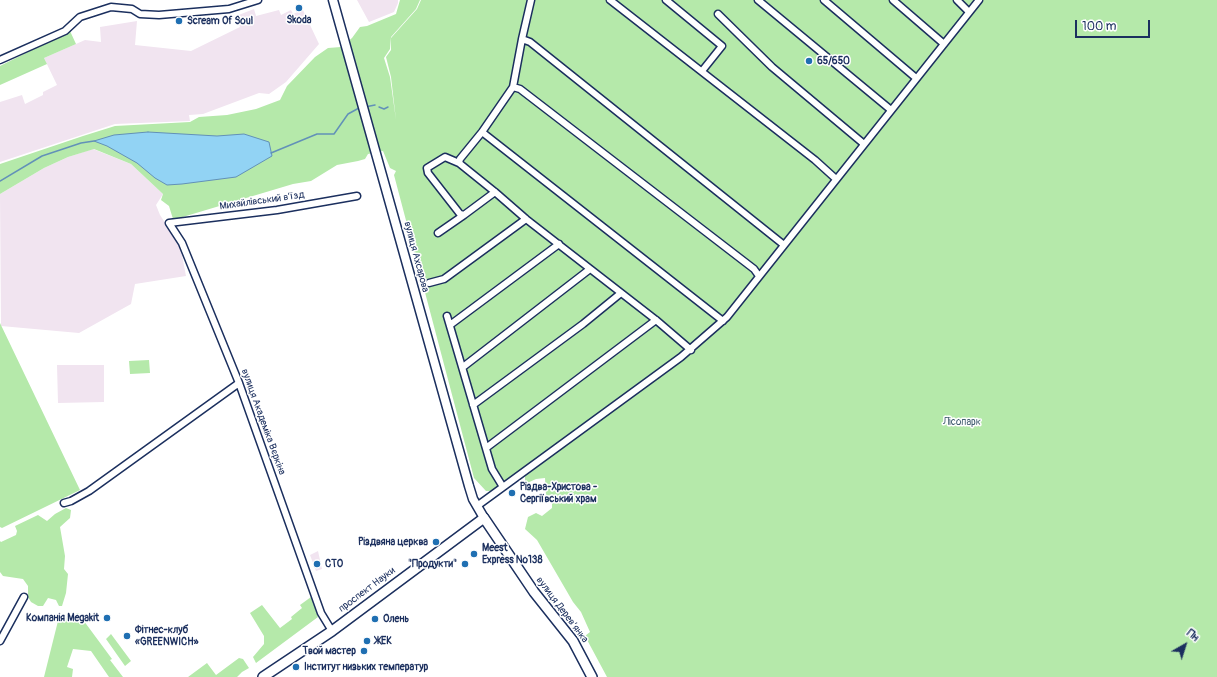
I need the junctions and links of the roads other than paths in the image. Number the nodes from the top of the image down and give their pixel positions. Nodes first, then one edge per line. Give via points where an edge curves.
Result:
1 (258, 0) edge
2 (333, 0) edge
3 (531, 0) edge
4 (610, 0) edge
5 (666, 0) edge
6 (758, 0) edge
7 (824, 0) edge
8 (893, 0) edge
9 (956, 0) edge
10 (979, 0) edge
11 (970, 12) junction
12 (718, 14) dead end
13 (522, 39) junction
14 (944, 44) junction
15 (0, 60) edge
16 (702, 71) junction
17 (916, 78) junction
18 (513, 87) junction
19 (891, 110) junction
20 (482, 132) junction
21 (864, 144) junction
22 (459, 163) junction
23 (836, 179) junction
24 (494, 192) junction
25 (357, 196) dead end
26 (464, 215) junction
27 (526, 219) junction
28 (169, 223) joint
29 (438, 233) dead end
30 (558, 244) junction
31 (784, 245) junction
32 (590, 269) junction
33 (759, 276) junction
34 (430, 284) dead end
35 (621, 293) junction
36 (447, 316) dead end
37 (656, 320) junction
38 (723, 321) junction
39 (450, 325) junction
40 (691, 350) junction
41 (463, 367) junction
42 (239, 383) junction
43 (473, 405) junction
44 (486, 448) junction
45 (503, 487) junction
46 (64, 503) dead end
47 (477, 506) junction
48 (484, 518) junction
49 (24, 597) dead end
50 (332, 631) junction
51 (0, 641) edge
52 (263, 677) edge
53 (592, 677) edge

1 - 15 street via 229,9 160,15 140,14 132,9 111,7 80,17 65,31
2 - 47 main road, вулиця Ахсарова
3 - 13 street
4 - 16 street
5 - 16 street via 722,46
6 - 19 street
7 - 17 street
8 - 14 street
9 - 11 street
10 - 11 street
11 - 14 street
12 - 21 street via 772,67
13 - 18 street
13 - 31 street via 530,42
14 - 17 street
16 - 23 street
17 - 19 street
18 - 20 street
18 - 33 street via 527,94 754,269
19 - 21 street
20 - 22 street
20 - 38 street
21 - 23 street
22 - 24 street
22 - 26 street via 445,157 429,166 427,170 458,212
23 - 31 street
24 - 26 street
24 - 27 street
25 - 28 street, Михайлівський в'їзд via 277,210
26 - 29 street
27 - 30 street
27 - 34 street via 444,279
28 - 42 street, вулиця Академіка Вєркіна via 182,243
30 - 32 street
30 - 39 street
31 - 33 street
32 - 35 street
32 - 41 street
33 - 38 street
35 - 37 street
35 - 43 street
36 - 39 street
37 - 40 street
37 - 44 street
38 - 40 street
39 - 41 street
40 - 45 street
41 - 43 street
42 - 46 street via 89,491
42 - 50 street, вулиця Академіка Вєркіна via 321,612
43 - 44 street
44 - 45 street via 492,468
45 - 47 street
47 - 48 main road, вулиця Ахсарова
48 - 50 main road, проспект Науки
48 - 53 main road, вулиця Дерев’янка via 534,592 573,641
49 - 51 street
50 - 52 main road, проспект Науки

